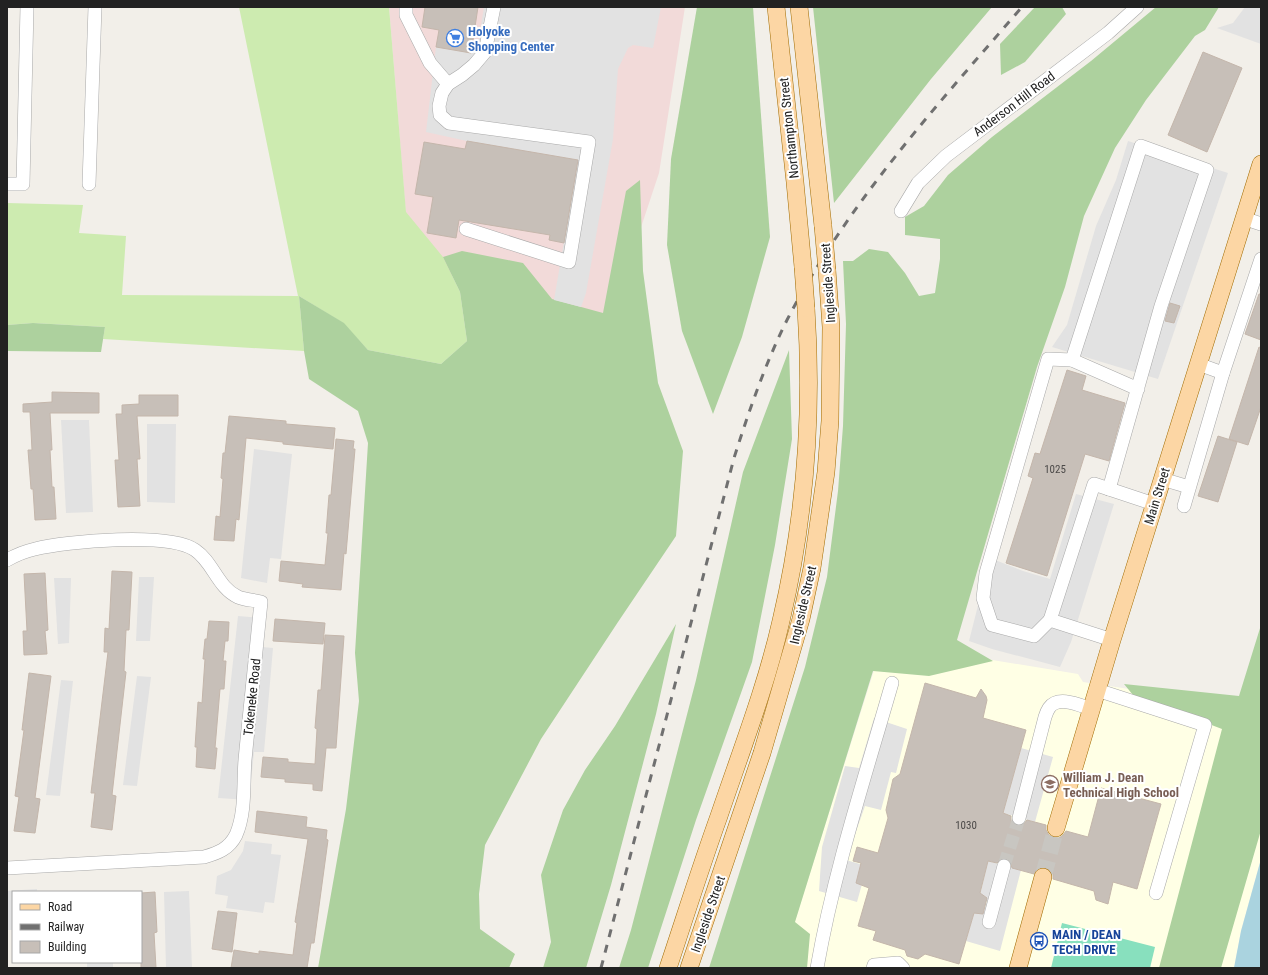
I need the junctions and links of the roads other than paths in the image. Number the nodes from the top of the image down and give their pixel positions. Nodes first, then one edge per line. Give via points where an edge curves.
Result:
1 (27, 7) edge
2 (95, 7) edge
3 (406, 7) edge
4 (494, 7) edge
5 (776, 7) edge
6 (799, 7) edge
7 (1136, 7) edge
8 (448, 84) junction
9 (1261, 164) edge
10 (7, 184) edge
11 (89, 184) dead end
12 (901, 211) dead end
13 (1243, 218) junction
14 (1261, 224) edge
15 (823, 226) joint
16 (466, 229) dead end
17 (802, 250) joint
18 (1261, 259) edge
19 (1072, 360) junction
20 (1198, 364) junction
21 (1223, 373) junction
22 (1138, 389) junction
23 (1162, 479) junction
24 (1189, 487) junction
25 (1109, 489) junction
26 (1154, 504) junction
27 (1184, 506) dead end
28 (7, 560) edge
29 (1050, 620) junction
30 (1112, 640) junction
31 (892, 683) dead end
32 (1097, 690) junction
33 (1091, 709) junction
34 (1019, 818) tunnel mouth
35 (1056, 828) tunnel mouth
36 (1004, 866) tunnel mouth
37 (7, 868) edge
38 (1043, 877) tunnel mouth
39 (1156, 893) dead end
40 (989, 922) dead end
41 (668, 968) edge
42 (689, 968) edge
43 (817, 968) edge
44 (873, 968) edge
45 (903, 968) edge
46 (1018, 968) edge

1 - 10 street via 24,184
2 - 11 street
3 - 8 street via 406,15 430,63
4 - 8 street via 486,52 474,65
5 - 17 main road, Northampton Street
6 - 15 main road, Northampton Street
7 - 12 street, Anderson Hill Road via 1108,33 946,156 918,183
8 - 16 street via 442,93 439,106 440,115 449,123 589,142 569,262
9 - 13 main road, Main Street
13 - 14 street
13 - 20 main road, Main Street
15 - 42 main road, Ingleside Street, bridge via 831,327 830,421 826,472 812,568 799,627 762,753
17 - 41 main road, Ingleside Street, bridge via 808,344 806,451 792,569 765,681
18 - 21 street
19 - 22 street
19 - 22 street via 1141,146 1208,170 1161,306
19 - 29 street via 1048,359 986,573 983,598 992,625 1034,636
20 - 21 street
20 - 23 main road, Main Street
21 - 24 street
22 - 25 street
23 - 24 street
23 - 26 main road, Main Street
24 - 27 street
25 - 26 street
25 - 29 street via 1094,484
26 - 30 main road, Main Street
28 - 37 street, Tokeneke Road via 34,549 66,543 109,540 170,542 186,546 199,554 233,594 261,602 242,810 239,828 228,846 204,857
29 - 30 street
30 - 32 main road, Main Street
31 - 43 street via 836,878
32 - 33 main road, Main Street
32 - 39 street via 1205,725
33 - 34 street via 1061,702 1049,708
33 - 35 main road, Main Street
36 - 40 street
38 - 46 main road
44 - 45 street via 874,965 898,963

